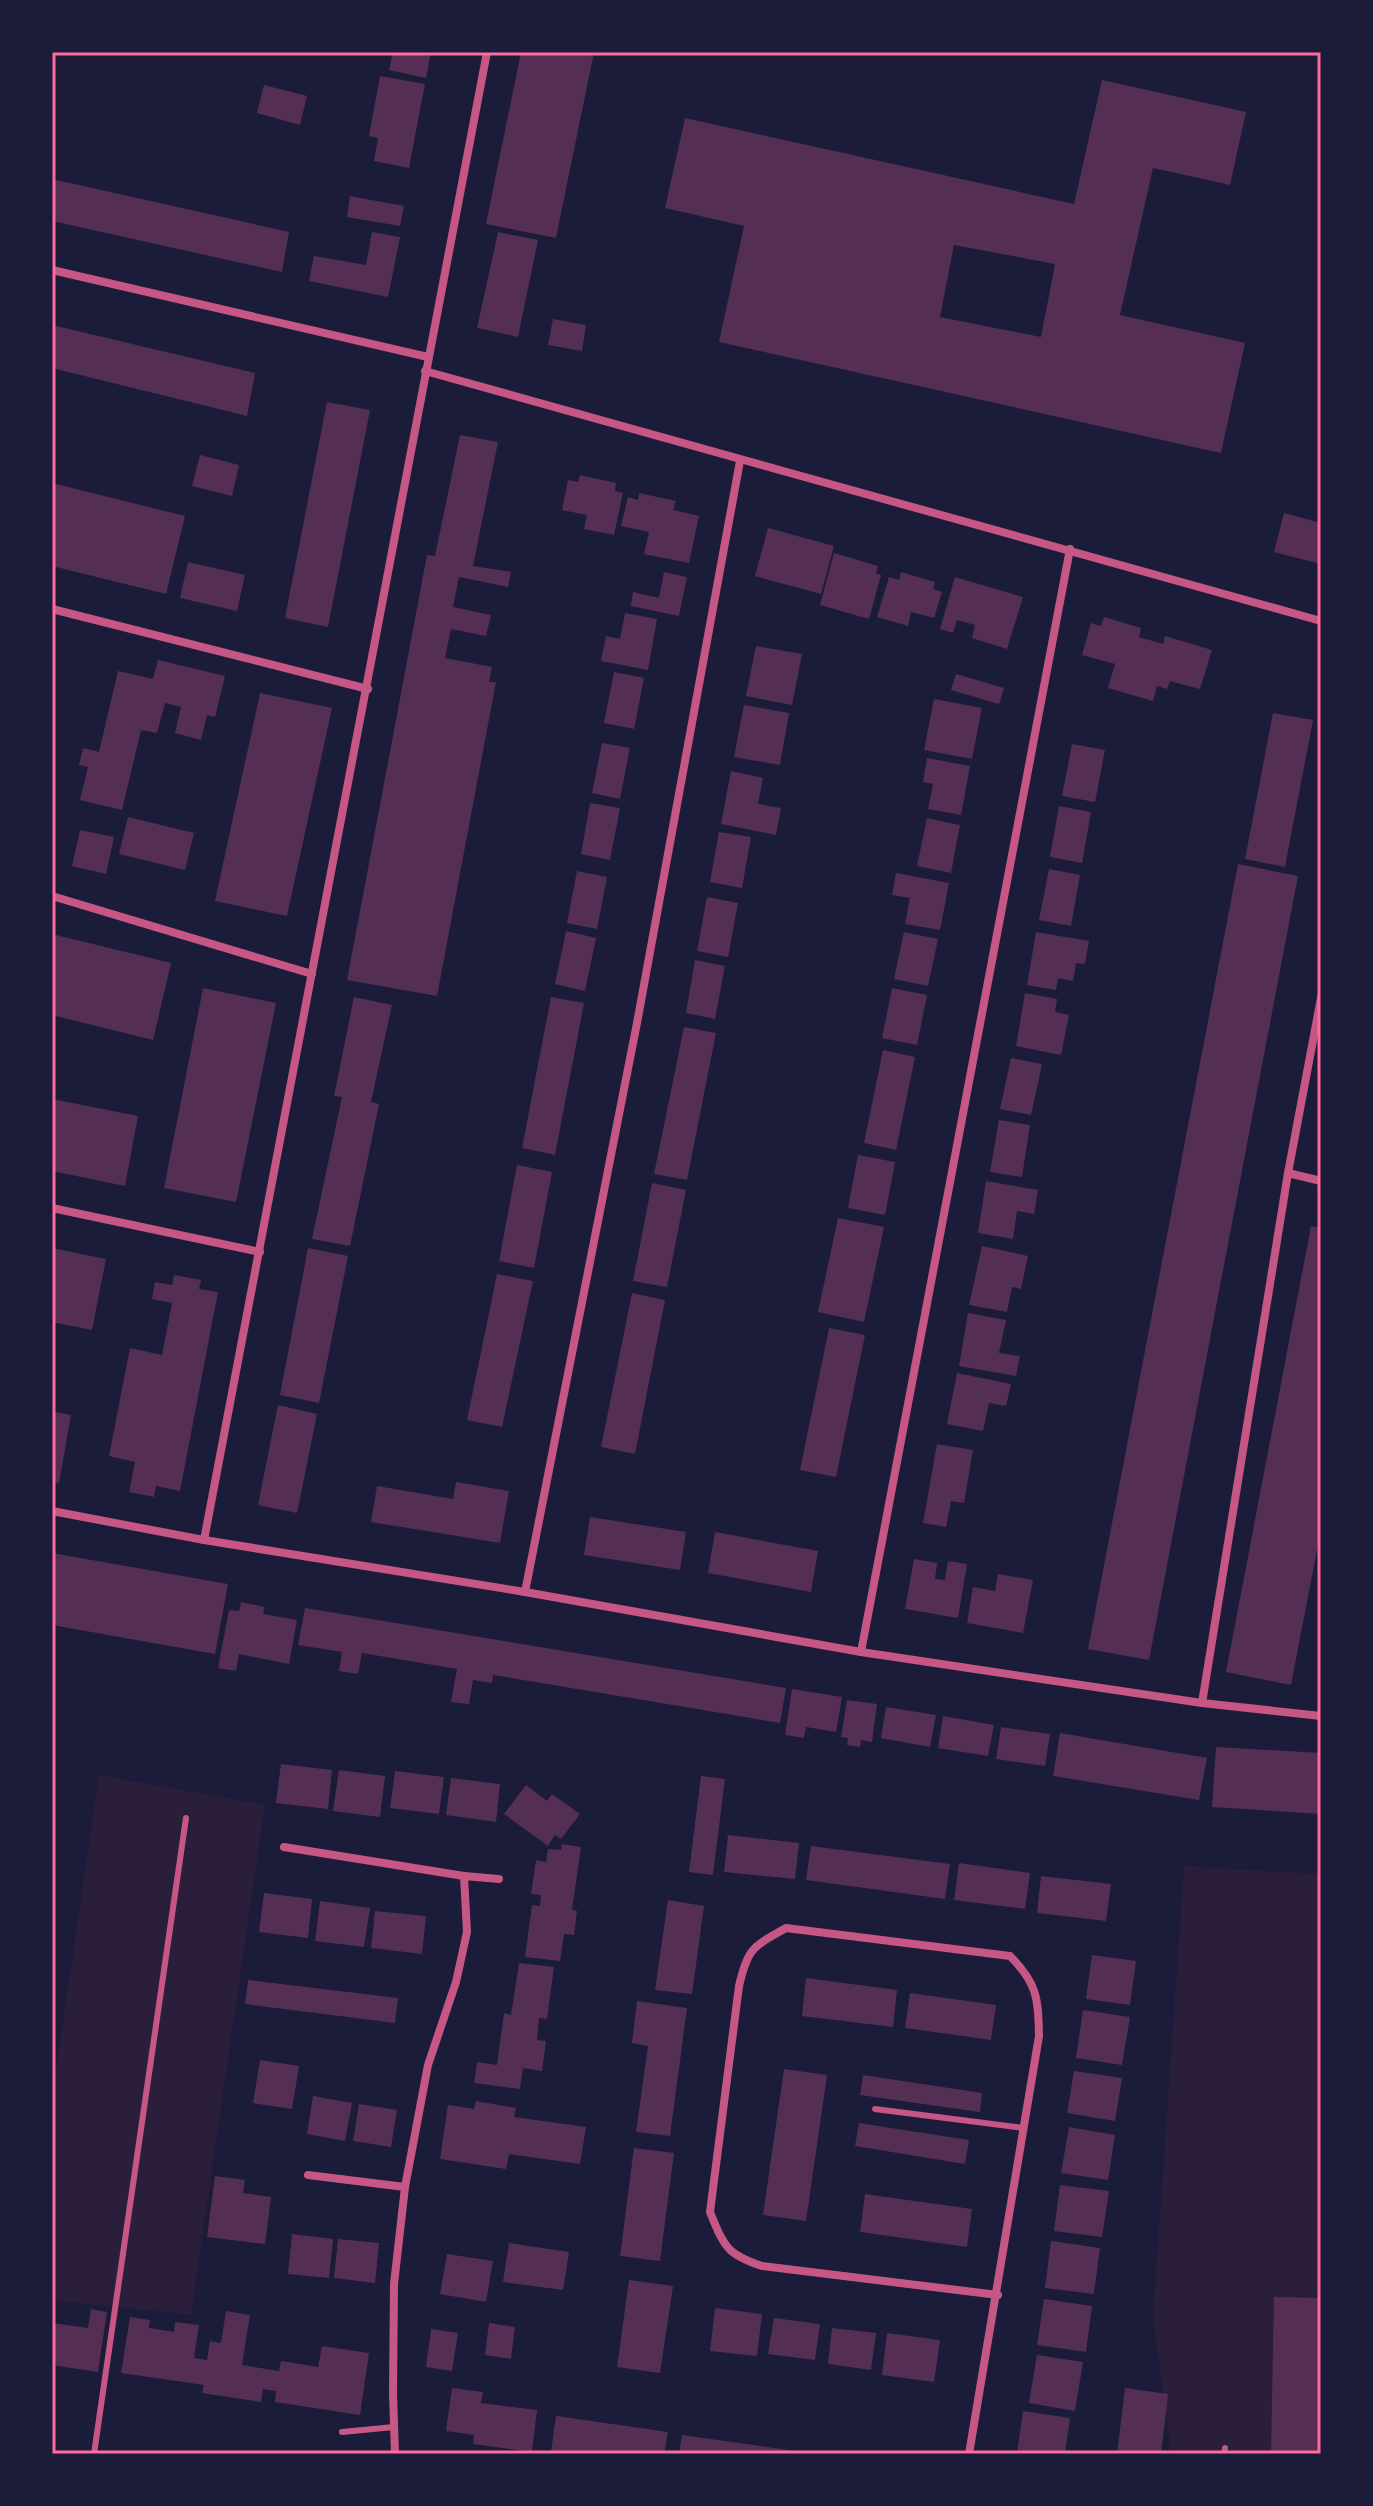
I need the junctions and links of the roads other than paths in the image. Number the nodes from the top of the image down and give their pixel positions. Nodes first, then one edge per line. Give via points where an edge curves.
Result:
1 (487, 52) edge
2 (52, 270) edge
3 (428, 357) junction
4 (425, 371) junction
5 (740, 461) junction
6 (1070, 549) junction
7 (52, 609) edge
8 (1321, 621) edge
9 (368, 689) junction
10 (52, 896) edge
11 (312, 974) junction
12 (1321, 998) edge
13 (1288, 1173) junction
14 (1321, 1181) edge
15 (52, 1208) edge
16 (260, 1252) junction
17 (52, 1511) edge
18 (204, 1540) junction
19 (525, 1592) junction
20 (861, 1652) junction
21 (1202, 1703) junction
22 (1321, 1716) edge
23 (186, 1818) dead end
24 (284, 1847) dead end
25 (464, 1876) junction
26 (499, 1879) dead end
27 (875, 2109) dead end
28 (1024, 2128) junction
29 (308, 2175) dead end
30 (405, 2187) junction
31 (998, 2295) junction
32 (394, 2427) junction
33 (342, 2432) dead end
34 (94, 2454) edge
35 (395, 2454) edge
36 (969, 2454) edge

1 - 3 street
2 - 3 street
3 - 4 street
4 - 5 street
4 - 9 street
5 - 6 street
5 - 19 street
6 - 8 street
6 - 20 street
7 - 9 street
9 - 11 street
10 - 11 street
11 - 16 street
12 - 13 street
13 - 14 street
13 - 21 street
15 - 16 street
16 - 18 street
17 - 18 street
18 - 19 street
19 - 20 street
20 - 21 street
21 - 22 street
23 - 34 lane
24 - 25 street
25 - 26 street
25 - 30 street via 467,1932 428,2065
27 - 28 lane
28 - 31 street
28 - 31 street via 1039,2036 1038,1996 1028,1974 1010,1956 786,1928 746,1957 710,2212 722,2243 739,2258 762,2266
29 - 30 street
30 - 32 street via 394,2284
31 - 36 street
32 - 33 lane
32 - 35 street

